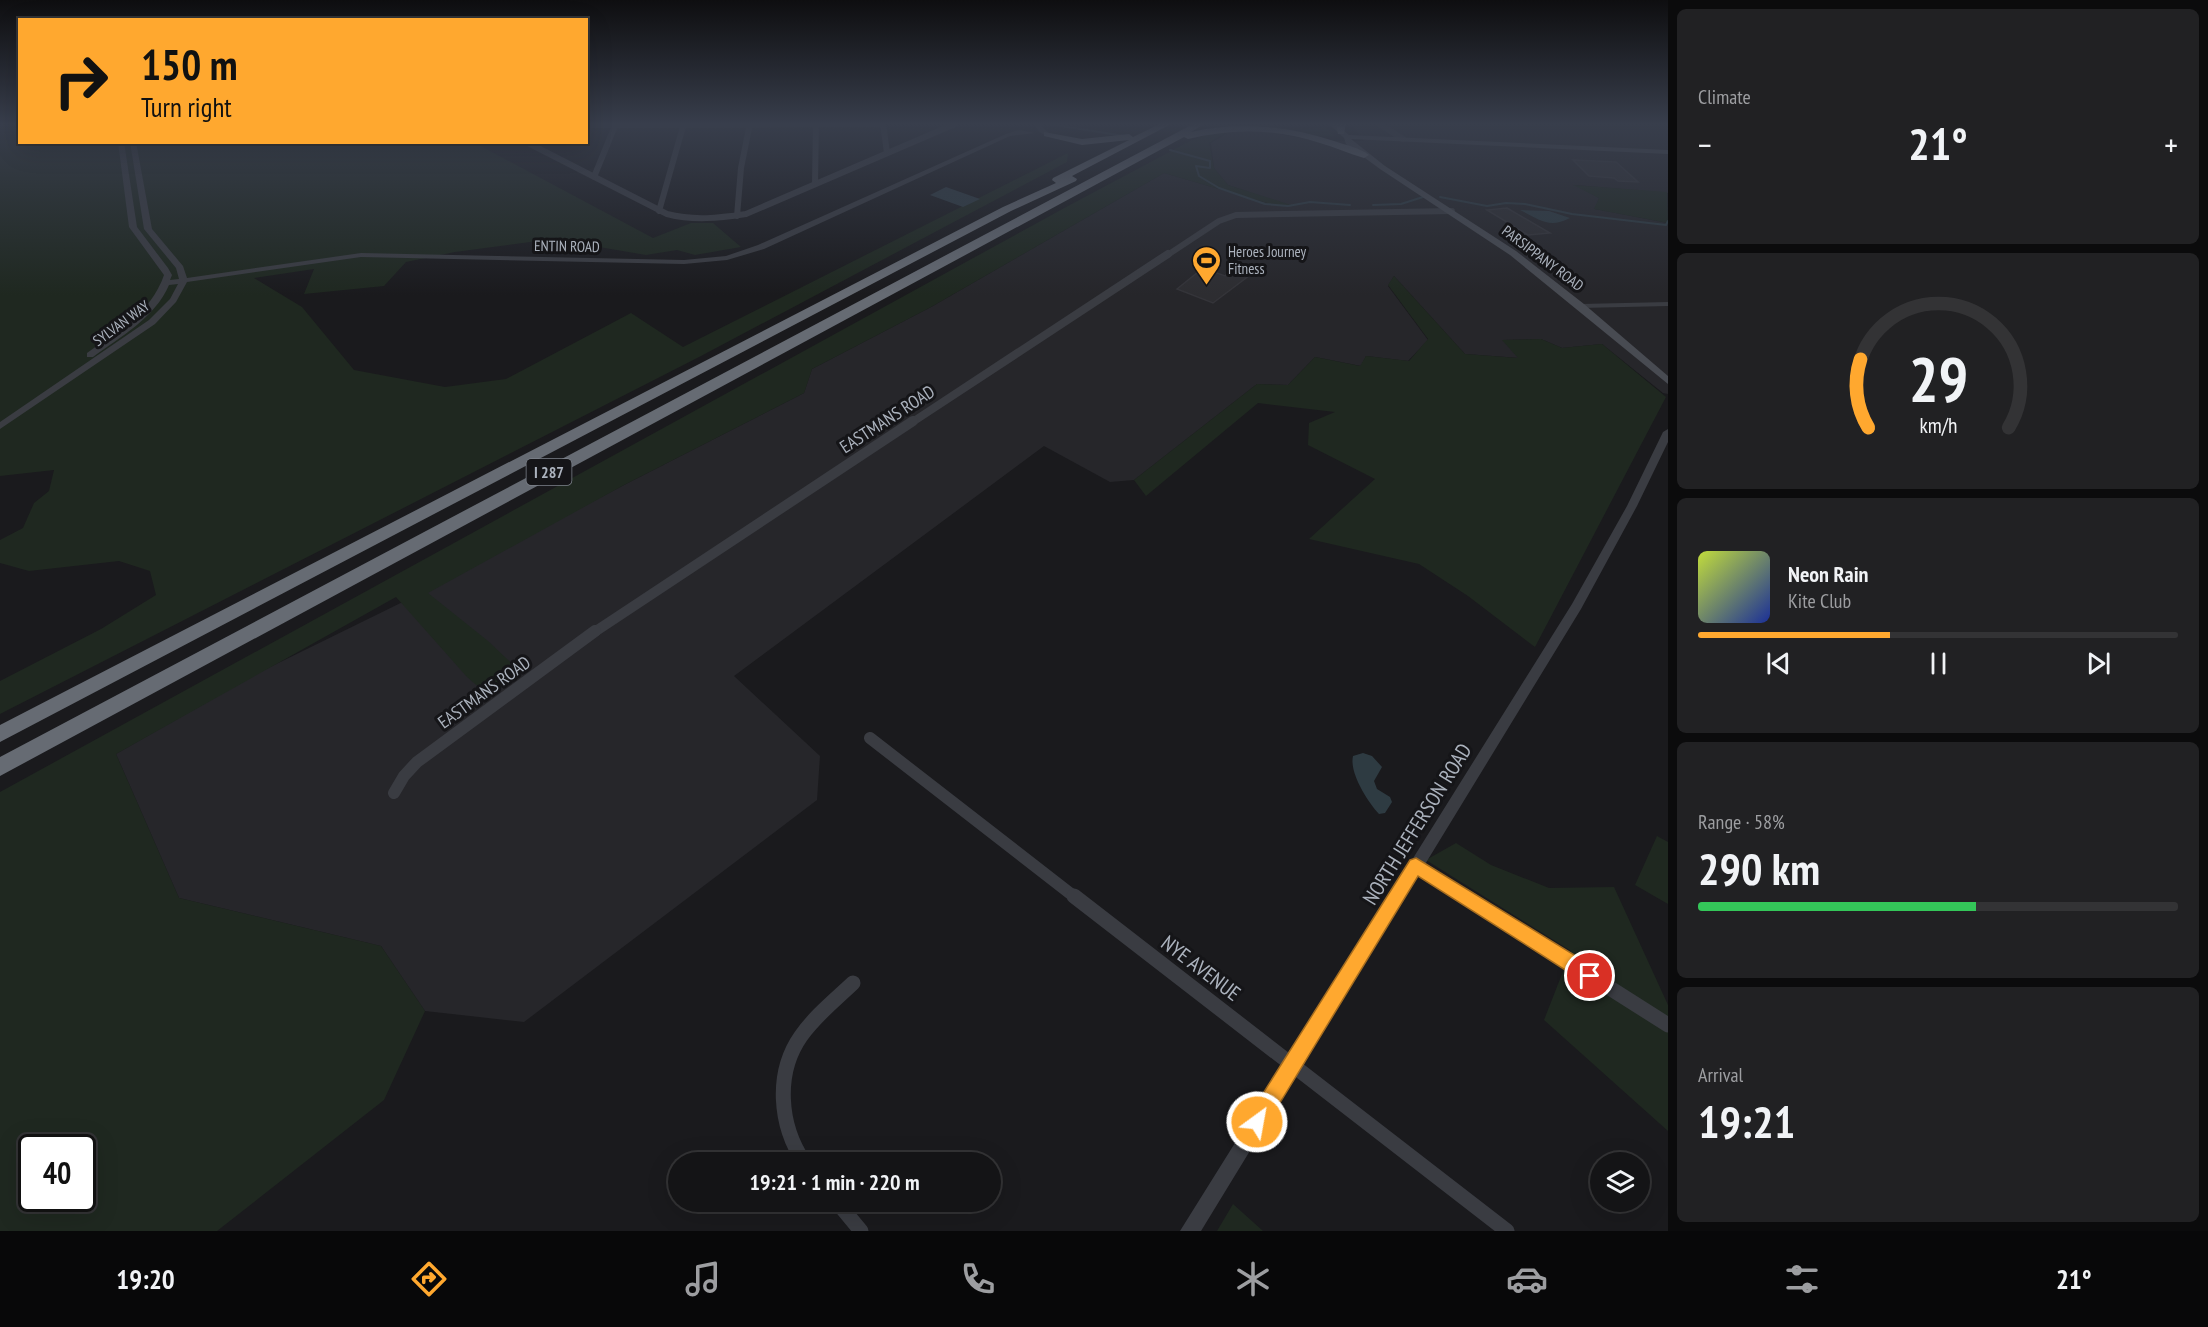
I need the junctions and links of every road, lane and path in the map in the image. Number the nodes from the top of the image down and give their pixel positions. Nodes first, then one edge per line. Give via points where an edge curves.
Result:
1 (126, 180) edge
2 (140, 180) edge
3 (601, 180) edge
4 (667, 180) edge
5 (740, 180) edge
6 (815, 180) edge
7 (823, 180) edge
8 (903, 180) edge
9 (1057, 180) edge
10 (1067, 180) edge
11 (1093, 180) edge
12 (1405, 180) edge
13 (1052, 183) joint
14 (815, 184) junction
15 (1007, 209) junction
16 (659, 211) junction
17 (1452, 211) junction
18 (737, 216) junction
19 (178, 265) junction
20 (237, 273) junction
21 (184, 281) junction
22 (167, 283) junction
23 (1668, 304) edge
24 (1581, 306) junction
25 (1654, 369) junction
26 (1668, 381) edge
27 (1668, 388) edge
28 (18, 405) junction
29 (29, 406) junction
30 (0, 417) edge
31 (0, 426) edge
32 (1668, 432) edge
33 (0, 734) edge
34 (870, 738) dead end
35 (0, 767) edge
36 (394, 793) dead end
37 (1416, 865) junction
38 (853, 983) dead end
39 (1668, 1025) edge
40 (1292, 1064) junction
41 (799, 1152) edge
42 (845, 1212) edge
43 (861, 1231) edge
44 (1190, 1231) edge
45 (1507, 1231) edge

1 - 22 street via 133,227 163,265
2 - 19 street via 148,229
3 - 16 street
4 - 16 street
5 - 18 street
6 - 14 street
7 - 14 street
8 - 20 street, ENTIN ROAD via 761,247 717,260 362,255
9 - 13 highway, I 287
10 - 15 highway
11 - 35 highway, I 287
12 - 17 main road, PARSIPPANY ROAD
13 - 15 highway, I 287
14 - 18 street
15 - 33 highway, I 287
16 - 18 street via 692,219
17 - 24 main road, PARSIPPANY ROAD via 1530,264
17 - 36 street, EASTMANS ROAD via 1253,213 1219,221 617,615 417,762
19 - 20 street via 203,274
19 - 21 street
20 - 21 street, ENTIN ROAD
21 - 22 street, ENTIN ROAD
21 - 29 street, SYLVAN WAY via 152,322
22 - 28 street, SYLVAN WAY via 141,317
23 - 24 street
24 - 25 main road, PARSIPPANY ROAD
25 - 26 main road, PARSIPPANY ROAD
25 - 27 main road
28 - 29 street
28 - 30 street, SYLVAN WAY
29 - 31 street, SYLVAN WAY
32 - 37 street, NORTH JEFFERSON ROAD via 1577,606
34 - 40 street, NYE AVENUE
37 - 39 street
37 - 40 street, NORTH JEFFERSON ROAD
38 - 41 street via 795,1045 783,1088 786,1128
40 - 44 street, NORTH JEFFERSON ROAD
40 - 45 street, NYE AVENUE
42 - 43 street

